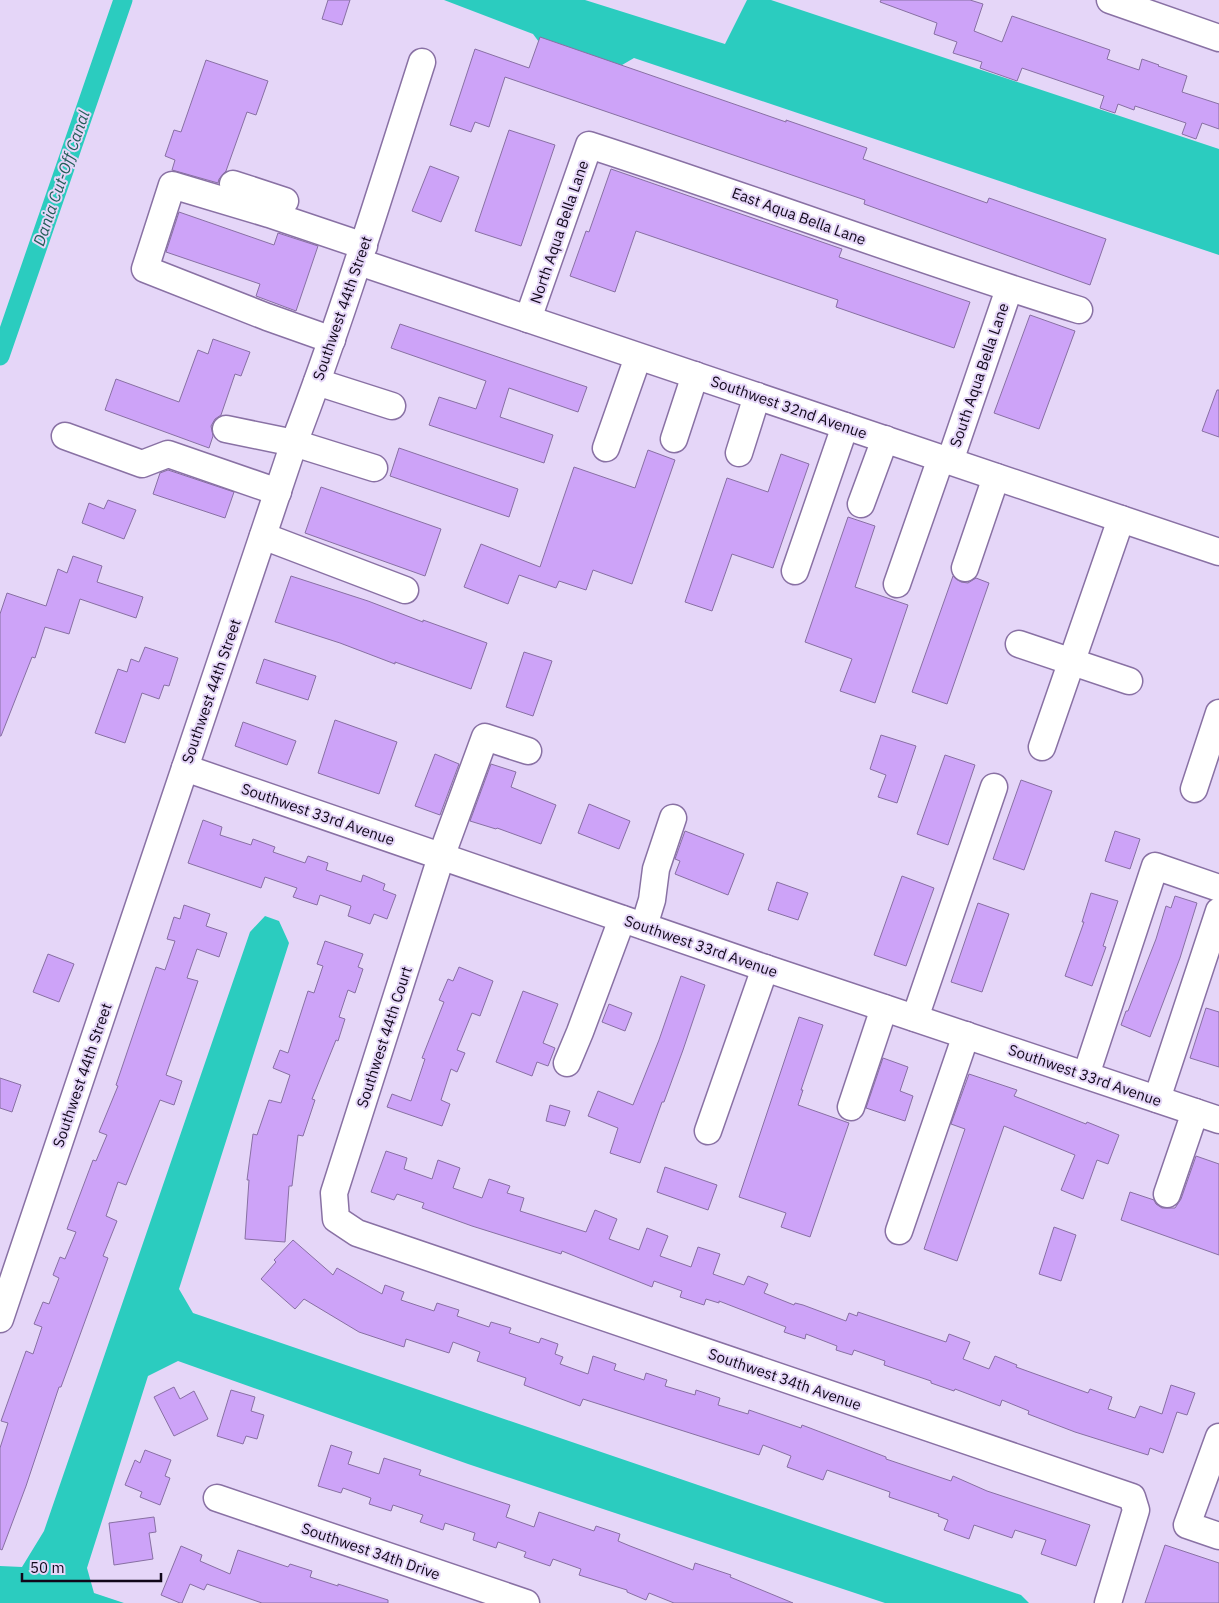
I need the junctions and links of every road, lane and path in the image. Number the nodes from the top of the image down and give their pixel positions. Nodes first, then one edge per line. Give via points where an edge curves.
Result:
1 (1110, 0) edge
2 (1219, 38) edge
3 (422, 62) dead end
4 (589, 144) joint
5 (233, 184) dead end
6 (364, 246) junction
7 (1009, 289) junction
8 (1079, 310) dead end
9 (528, 319) junction
10 (332, 340) junction
11 (638, 356) junction
12 (695, 376) junction
13 (318, 382) junction
14 (757, 396) junction
15 (392, 406) dead end
16 (845, 426) junction
17 (226, 429) dead end
18 (65, 436) dead end
19 (674, 440) dead end
20 (885, 440) junction
21 (294, 443) junction
22 (606, 448) dead end
23 (739, 453) dead end
24 (945, 460) junction
25 (374, 468) dead end
26 (996, 477) junction
27 (278, 492) junction
28 (861, 504) dead end
29 (1121, 519) junction
30 (263, 536) junction
31 (1219, 552) edge
32 (965, 568) dead end
33 (795, 571) dead end
34 (897, 584) dead end
35 (405, 590) dead end
36 (1019, 644) dead end
37 (1072, 661) junction
38 (1129, 681) dead end
39 (1219, 713) edge
40 (1042, 747) dead end
41 (528, 751) dead end
42 (185, 768) junction
43 (994, 787) dead end
44 (1194, 789) dead end
45 (673, 818) dead end
46 (442, 857) junction
47 (1219, 888) edge
48 (1219, 911) edge
49 (633, 922) junction
50 (765, 968) junction
51 (884, 1008) junction
52 (915, 1018) junction
53 (966, 1036) junction
54 (567, 1063) dead end
55 (1086, 1075) junction
56 (1157, 1099) junction
57 (851, 1107) dead end
58 (1195, 1112) junction
59 (1219, 1120) edge
60 (708, 1131) dead end
61 (1167, 1194) dead end
62 (336, 1219) joint
63 (899, 1231) dead end
64 (0, 1319) edge
65 (1219, 1437) edge
66 (217, 1498) dead end
67 (1219, 1536) edge
68 (526, 1603) edge
69 (1108, 1603) edge

1 - 2 street
3 - 6 street, Southwest 44th Street
4 - 7 street, East Aqua Bella Lane
4 - 9 street, North Aqua Bella Lane
5 - 6 street
6 - 9 street, Southwest 32nd Avenue
6 - 10 street, Southwest 44th Street
6 - 10 street via 172,185 145,268
7 - 8 street, East Aqua Bella Lane
7 - 24 street, South Aqua Bella Lane
9 - 11 street, Southwest 32nd Avenue
10 - 13 street, Southwest 44th Street
11 - 12 street, Southwest 32nd Avenue
11 - 22 street
12 - 14 street, Southwest 32nd Avenue
12 - 19 street
13 - 15 street
13 - 21 street, Southwest 44th Street
14 - 16 street, Southwest 32nd Avenue
14 - 23 street
16 - 20 street, Southwest 32nd Avenue
16 - 33 street
17 - 21 street
18 - 27 street via 142,464 168,454
20 - 24 street, Southwest 32nd Avenue
20 - 28 street
21 - 25 street
21 - 27 street, Southwest 44th Street
24 - 26 street, Southwest 32nd Avenue
24 - 34 street, South Aqua Bella Lane
26 - 29 street, Southwest 32nd Avenue
26 - 32 street
27 - 30 street, Southwest 44th Street
29 - 31 street, Southwest 32nd Avenue
29 - 37 street
30 - 35 street
30 - 42 street, Southwest 44th Street
36 - 37 street
37 - 38 street
37 - 40 street
39 - 44 street
41 - 46 street, Southwest 44th Court via 485,737
42 - 46 street, Southwest 33rd Avenue
42 - 64 street, Southwest 44th Street
43 - 52 street
45 - 49 street via 656,869 652,900
46 - 49 street, Southwest 33rd Avenue
46 - 62 street, Southwest 44th Court via 334,1194
47 - 55 street via 1155,866
48 - 56 street
49 - 50 street, Southwest 33rd Avenue
49 - 54 street
50 - 51 street, Southwest 33rd Avenue
50 - 60 street
51 - 52 street, Southwest 33rd Avenue
51 - 57 street
52 - 53 street, Southwest 33rd Avenue
53 - 55 street, Southwest 33rd Avenue
53 - 63 street
55 - 56 street, Southwest 33rd Avenue
56 - 58 street, Southwest 33rd Avenue
58 - 59 street, Southwest 33rd Avenue
58 - 61 street
62 - 69 street, Southwest 34th Avenue via 357,1233 1132,1497 1136,1510
65 - 67 street via 1187,1524
66 - 68 street, Southwest 34th Drive

